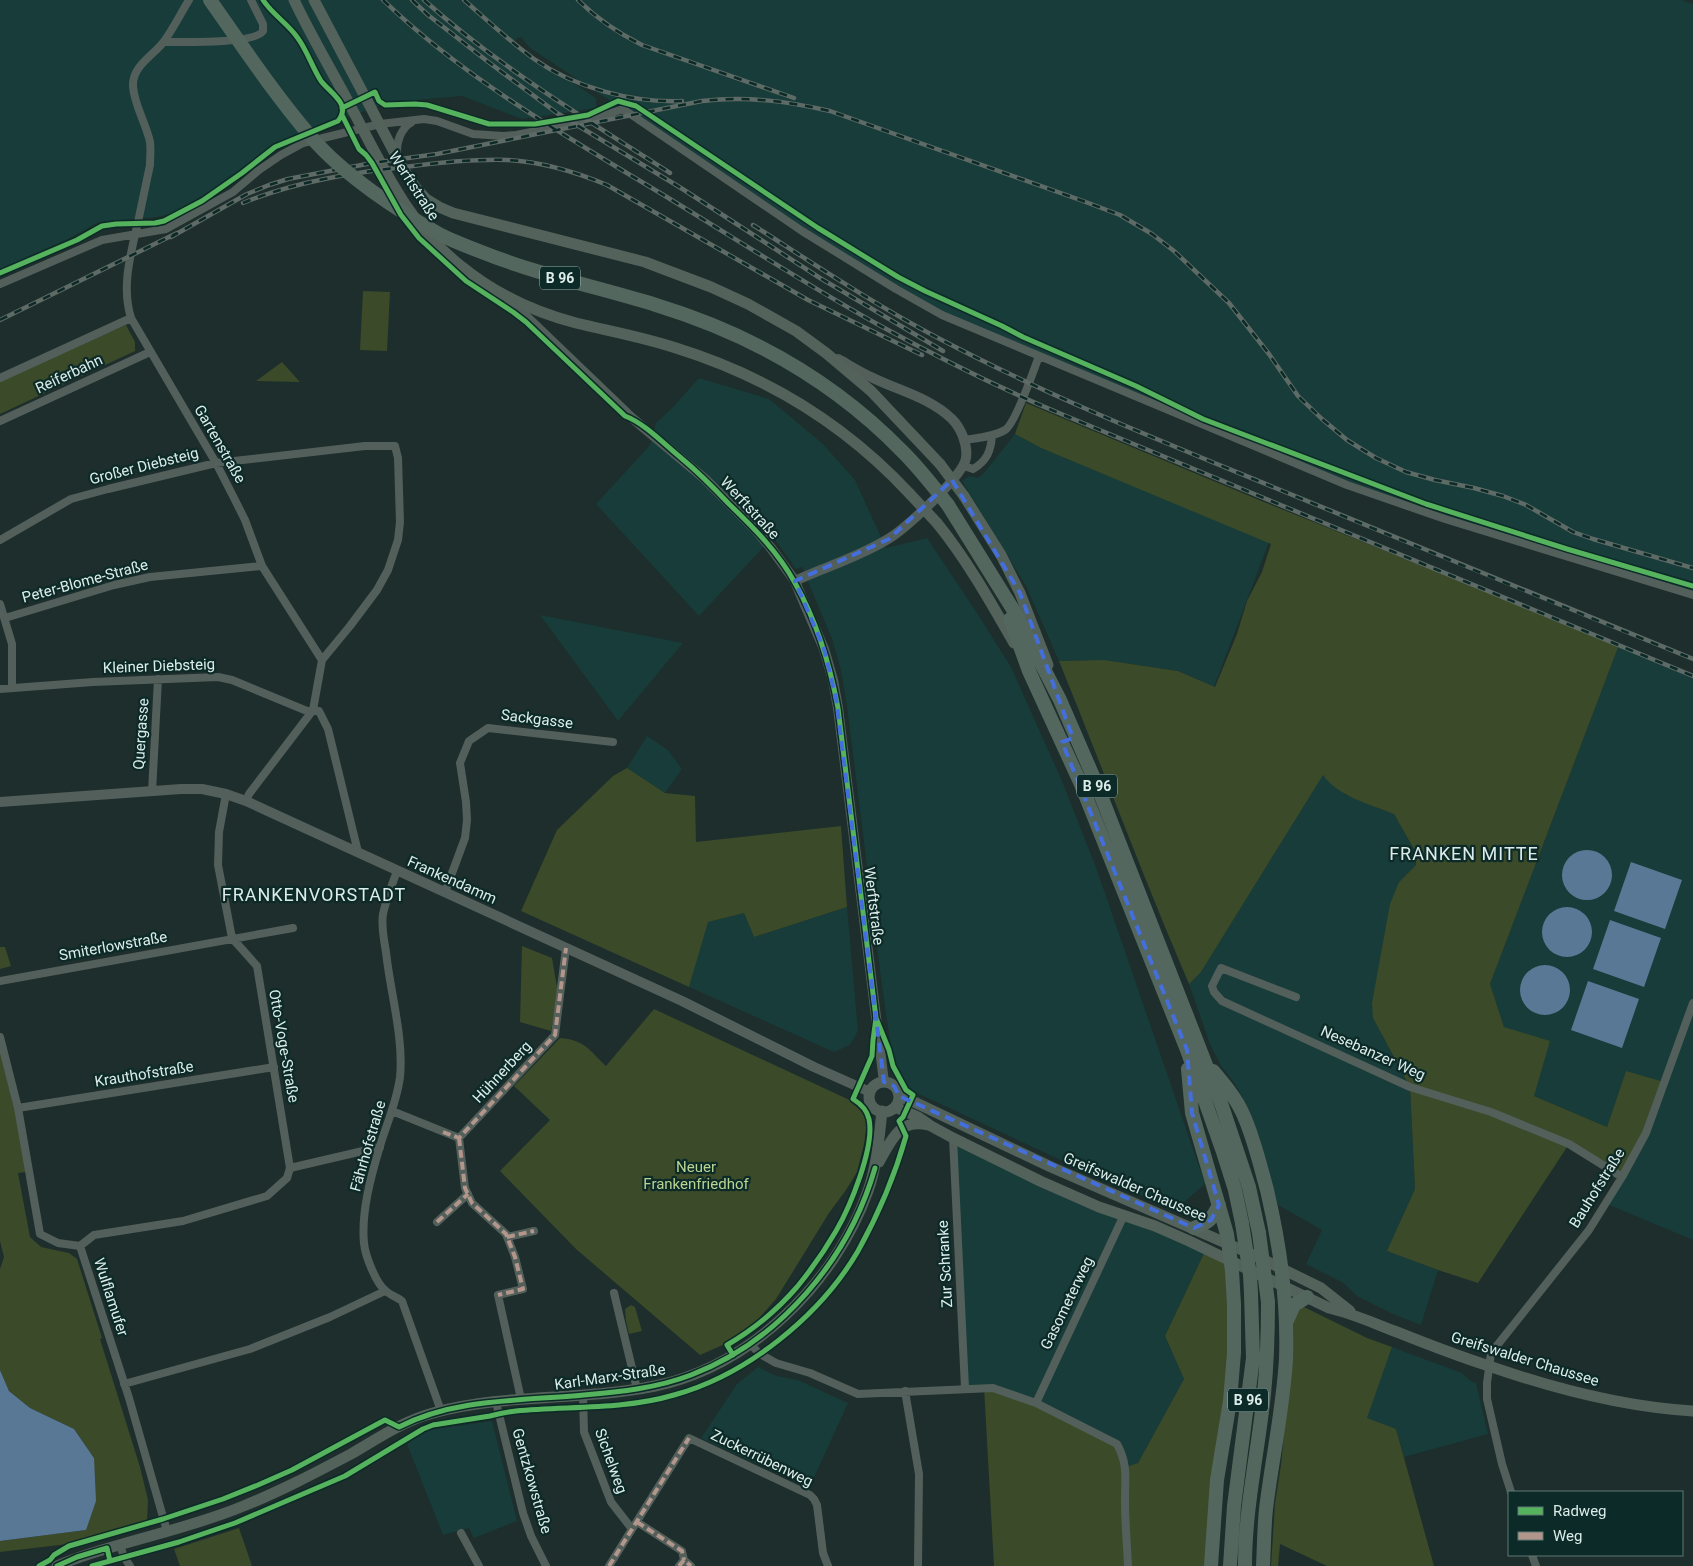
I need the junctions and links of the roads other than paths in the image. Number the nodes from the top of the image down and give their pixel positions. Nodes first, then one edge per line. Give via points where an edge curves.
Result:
1 (189, 0) edge
2 (210, 0) edge
3 (252, 0) edge
4 (294, 0) edge
5 (314, 0) edge
6 (164, 42) junction
7 (424, 119) junction
8 (380, 124) junction
9 (362, 128) junction
10 (397, 156) junction
11 (135, 235) junction
12 (0, 284) edge
13 (507, 297) junction
14 (131, 318) junction
15 (150, 352) junction
16 (826, 353) junction
17 (1039, 356) junction
18 (0, 378) edge
19 (0, 420) edge
20 (992, 435) junction
21 (964, 440) junction
22 (216, 463) junction
23 (964, 466) junction
24 (0, 540) edge
25 (985, 563) junction
26 (262, 566) junction
27 (794, 581) junction
28 (1693, 596) edge
29 (0, 604) edge
30 (5, 618) junction
31 (322, 660) junction
32 (1029, 671) junction
33 (158, 679) junction
34 (12, 688) junction
35 (0, 689) edge
36 (1060, 700) junction
37 (313, 710) junction
38 (613, 742) dead end
39 (152, 792) junction
40 (226, 794) junction
41 (246, 801) junction
42 (0, 802) edge
43 (358, 852) junction
44 (397, 871) junction
45 (445, 892) junction
46 (293, 928) dead end
47 (232, 938) junction
48 (566, 948) junction
49 (0, 981) edge
50 (1296, 997) dead end
51 (1693, 1003) edge
52 (0, 1037) edge
53 (1186, 1050) junction
54 (1206, 1062) junction
55 (274, 1067) junction
56 (884, 1082) junction
57 (870, 1092) junction
58 (897, 1102) junction
59 (18, 1108) junction
60 (392, 1111) junction
61 (882, 1111) junction
62 (931, 1126) junction
63 (459, 1138) junction
64 (953, 1138) junction
65 (380, 1147) junction
66 (290, 1168) junction
67 (875, 1168) junction
68 (1622, 1177) junction
69 (468, 1194) junction
70 (1218, 1205) junction
71 (1124, 1215) junction
72 (436, 1222) dead end
73 (1194, 1228) junction
74 (534, 1231) dead end
75 (507, 1237) junction
76 (1228, 1243) junction
77 (80, 1246) junction
78 (1230, 1260) junction
79 (1281, 1268) junction
80 (1283, 1286) junction
81 (385, 1291) junction
82 (614, 1293) dead end
83 (1307, 1297) junction
84 (1354, 1314) junction
85 (1286, 1324) junction
86 (750, 1344) junction
87 (1490, 1366) junction
88 (124, 1384) junction
89 (965, 1388) junction
90 (637, 1389) junction
91 (905, 1391) junction
92 (583, 1395) junction
93 (521, 1399) junction
94 (496, 1402) junction
95 (1036, 1403) junction
96 (442, 1411) junction
97 (1693, 1411) edge
98 (689, 1438) joint
99 (1511, 1491) edge
100 (637, 1522) junction
101 (632, 1529) junction
102 (167, 1531) junction
103 (461, 1533) dead end
104 (120, 1545) junction
105 (681, 1563) edge
106 (57, 1566) edge
107 (130, 1566) edge
108 (479, 1566) edge
109 (546, 1566) edge
110 (608, 1566) edge
111 (691, 1566) edge
112 (828, 1566) edge
113 (918, 1566) edge
114 (1128, 1566) edge
115 (1211, 1566) edge
116 (1230, 1566) edge
117 (1245, 1566) edge
118 (1263, 1566) edge

1 - 6 street
2 - 25 highway, B 96, bridge via 313,139 358,181 443,236 503,261 657,305 706,322 778,355 870,421 904,453 948,506
3 - 6 street via 264,28 258,36 220,42
4 - 9 main road, Werftstraße
5 - 8 main road, Werftstraße
6 - 11 street, Gartenstraße via 135,72 133,79 151,151
7 - 8 street
7 - 10 street via 405,127 398,142
7 - 17 street via 473,134 503,136 588,120 623,109 802,231 896,289 942,314
8 - 9 street
8 - 10 main road, Werftstraße
9 - 11 street via 303,143 259,170 233,192 166,229
9 - 13 main road, Werftstraße via 400,197 428,234 458,265
10 - 16 main road, Werftstraße via 416,188 439,207 471,219 608,252 678,273 748,304 796,331
11 - 12 street via 102,240
11 - 14 street, Gartenstraße via 126,289
13 - 27 street, Werftstraße via 632,418 705,479 756,530
13 - 32 main road, bridge via 563,319 637,336 717,362 759,380 839,430 879,463 950,540 984,590
14 - 15 street, Gartenstraße
14 - 18 street, Reiferbahn
15 - 19 street, Reiferbahn
15 - 22 street, Gartenstraße
16 - 21 street via 872,378 932,403 953,420
16 - 36 main road, Werftstraße, bridge via 871,391 940,464 964,496 1020,592
17 - 20 street via 1011,422 1005,430
17 - 28 street via 1347,485 1444,519
20 - 21 street
20 - 23 street via 991,450 982,463 973,469
21 - 23 street
22 - 24 street, Großer Diebsteig via 71,499
22 - 26 street, Gartenstraße via 245,520
22 - 31 street, Großer Diebsteig via 365,446 395,446 400,522 392,562 377,590
23 - 27 street via 937,496 889,539
25 - 32 highway, B 96
25 - 36 highway, B 96
26 - 30 street, Peter-Blome-Straße via 150,577
26 - 31 street, Gartenstraße
27 - 56 street, Werftstraße via 824,649 833,680
29 - 30 street
30 - 34 street via 12,644
31 - 37 street
32 - 53 highway, B 96 via 1080,782
33 - 34 street, Kleiner Diebsteig
33 - 37 street, Kleiner Diebsteig via 218,677 306,711
33 - 39 street, Quergasse
34 - 35 street, Kleiner Diebsteig
36 - 54 highway, B 96
37 - 41 street
37 - 43 street via 324,716
38 - 45 street, Sackgasse via 488,728 469,741 460,763 468,820 465,838
39 - 40 street, Frankendamm via 202,789
39 - 42 street, Frankendamm
40 - 41 street, Frankendamm
40 - 47 street via 219,832 218,865
41 - 43 street, Frankendamm
43 - 44 street, Frankendamm
44 - 45 street, Frankendamm
44 - 60 street, Fährhofstraße via 383,916 400,1053 400,1076
45 - 48 street, Frankendamm
46 - 47 street
47 - 49 street, Smiterlowstraße
47 - 55 street, Otto-Voge-Straße via 257,966
48 - 57 street, Frankendamm
48 - 63 street, Hühnerberg via 555,1035
50 - 68 street, Nesebanzer Weg via 1221,968 1212,986 1222,1001 1410,1087 1491,1112 1570,1144
51 - 68 street, Bauhofstraße via 1646,1133
52 - 59 street, Wulflamufer
53 - 70 highway via 1192,1112
53 - 116 highway, B 96, bridge via 1235,1190 1249,1265 1253,1358 1234,1506
54 - 79 highway via 1232,1093 1254,1142 1278,1238
54 - 117 highway, B 96, bridge via 1243,1165 1259,1233 1268,1302 1264,1395 1248,1508
55 - 59 street, Krauthofstraße
55 - 66 street, Otto-Voge-Straße
56 - 57 main road
56 - 58 main road via 898,1090
57 - 61 main road via 872,1104
58 - 61 main road via 887,1111
58 - 62 main road, Greifswalder Chaussee
58 - 73 main road, Greifswalder Chaussee via 926,1108 1051,1167
59 - 77 street, Wulflamufer via 40,1234 58,1243
60 - 63 street
60 - 65 street, Fährhofstraße
61 - 67 main road, Karl-Marx-Straße
62 - 64 main road, Greifswalder Chaussee
62 - 67 main road, Karl-Marx-Straße via 918,1123 902,1127
63 - 69 street
64 - 71 main road, Greifswalder Chaussee via 1040,1181
64 - 89 street, Zur Schranke
65 - 66 street
65 - 81 street, Fährhofstraße via 367,1198 364,1242 371,1267
66 - 77 street via 287,1178 267,1196 183,1221 94,1235
67 - 86 main road, Karl-Marx-Straße via 861,1209 826,1268 787,1314
68 - 87 street, Bauhofstraße via 1589,1230 1492,1353
69 - 72 street
69 - 75 street via 472,1203
70 - 73 highway via 1211,1220
70 - 76 highway
71 - 78 main road, Greifswalder Chaussee
71 - 95 street, Gasometerweg
73 - 76 main road, Greifswalder Chaussee
74 - 75 street
75 - 93 street via 523,1289 498,1296
76 - 78 highway
76 - 79 main road, Greifswalder Chaussee
77 - 88 street, Wulflamufer
78 - 80 main road, Greifswalder Chaussee
78 - 115 highway via 1234,1353 1215,1504
79 - 80 highway
79 - 84 main road, Greifswalder Chaussee via 1321,1288
80 - 83 main road, Greifswalder Chaussee
80 - 85 highway
81 - 88 street via 250,1349
81 - 96 street, Fährhofstraße via 402,1301
82 - 90 street
83 - 84 main road, Greifswalder Chaussee via 1329,1308
83 - 85 highway via 1294,1305
84 - 87 main road, Greifswalder Chaussee
85 - 118 highway via 1283,1391 1266,1510
86 - 90 main road, Karl-Marx-Straße via 690,1376
86 - 91 street via 776,1363 810,1373 858,1394
87 - 97 main road, Greifswalder Chaussee via 1584,1395
87 - 99 street, Bauhofstraße via 1487,1399
88 - 102 street, Wulflamufer
89 - 91 street
89 - 95 street via 993,1388
90 - 92 main road, Karl-Marx-Straße
91 - 113 street via 919,1474
92 - 93 main road, Karl-Marx-Straße
92 - 101 street, Sichelweg via 584,1432 611,1502
93 - 94 main road, Karl-Marx-Straße
94 - 96 main road, Karl-Marx-Straße
94 - 109 street, Gentzkowstraße via 523,1513
95 - 114 street via 1117,1444 1123,1454
96 - 102 main road, Karl-Marx-Straße via 410,1421 319,1471 257,1500
98 - 100 street, Sichelweg
98 - 112 street, Zuckerrübenweg via 810,1495 817,1505 823,1553
100 - 101 street, Sichelweg
100 - 105 street via 682,1551
101 - 110 street, Sichelweg
102 - 104 main road, Karl-Marx-Straße
103 - 108 street
104 - 106 main road, Karl-Marx-Straße
104 - 107 street
105 - 111 street

